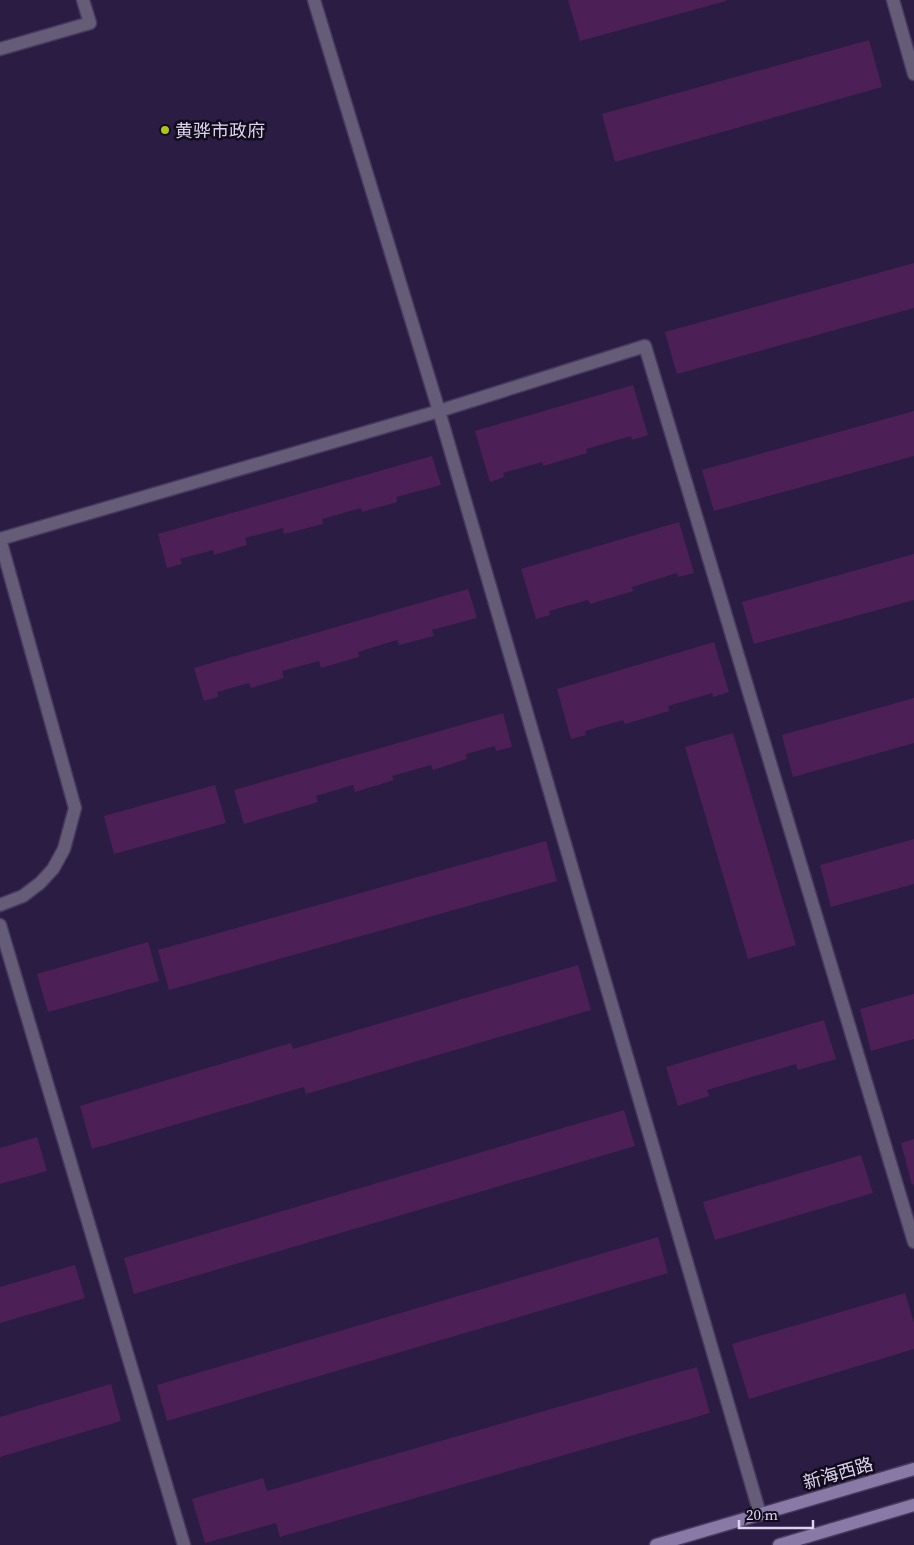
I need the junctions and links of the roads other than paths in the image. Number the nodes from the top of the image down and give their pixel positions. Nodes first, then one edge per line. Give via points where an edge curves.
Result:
1 (83, 0) edge
2 (314, 0) edge
3 (893, 0) edge
4 (0, 49) edge
5 (914, 74) edge
6 (439, 411) junction
7 (0, 539) edge
8 (0, 905) edge
9 (0, 925) edge
10 (914, 1242) edge
11 (914, 1469) edge
12 (914, 1505) edge
13 (760, 1514) junction
14 (184, 1545) edge
15 (656, 1545) edge
16 (779, 1545) edge

1 - 4 street via 90,23
2 - 6 street
3 - 5 street
6 - 7 street
6 - 10 street via 645,346
6 - 13 street
7 - 8 street via 75,808 64,849 54,869 23,896
9 - 14 street
11 - 13 main road, 新海西路
12 - 16 main road
13 - 15 main road, 新海西路

